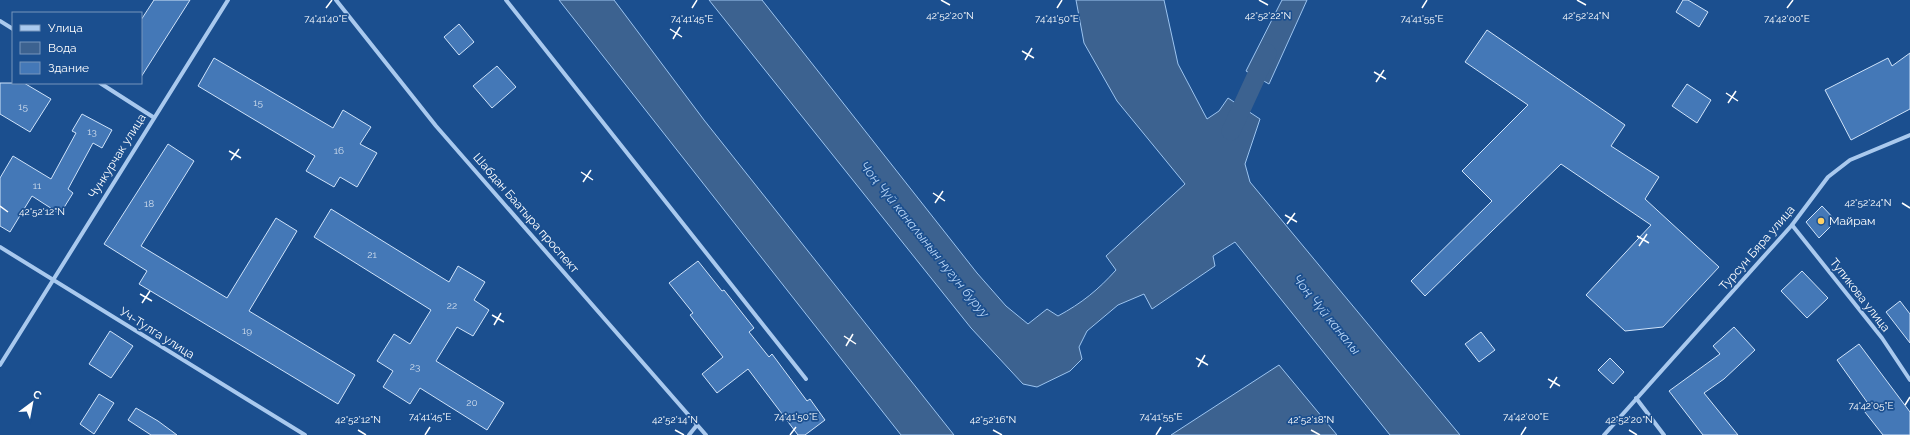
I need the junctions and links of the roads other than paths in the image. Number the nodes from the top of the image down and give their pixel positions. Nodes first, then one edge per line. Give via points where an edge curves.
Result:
1 (228, 0) edge
2 (336, 0) edge
3 (506, 0) edge
4 (0, 21) edge
5 (12, 28) edge
6 (102, 84) edge
7 (154, 117) junction
8 (1910, 135) edge
9 (1792, 225) junction
10 (0, 247) edge
11 (52, 280) junction
12 (0, 365) edge
13 (806, 379) dead end
14 (1910, 380) edge
15 (1636, 398) junction
16 (697, 425) junction
17 (304, 435) edge
18 (690, 435) edge
19 (706, 435) edge
20 (1604, 435) edge
21 (1664, 435) edge

1 - 7 street, Чункурчак улица
2 - 16 street, Шабдан Баатыра проспект via 436,126
3 - 13 street
4 - 5 street
6 - 7 street
7 - 11 street, Чункурчак улица
8 - 9 street, Турсун Бяра улица via 1850,160 1828,177
9 - 14 street, Тупикова улица via 1882,338
9 - 15 street, Турсун Бяра улица
10 - 11 street, Уч-Тулга улица
11 - 12 street, Чункурчак улица
11 - 17 street, Уч-Тулга улица
15 - 20 street, Турсун Бяра улица
15 - 21 street
16 - 18 street
16 - 19 street, Шабдан Баатыра проспект

